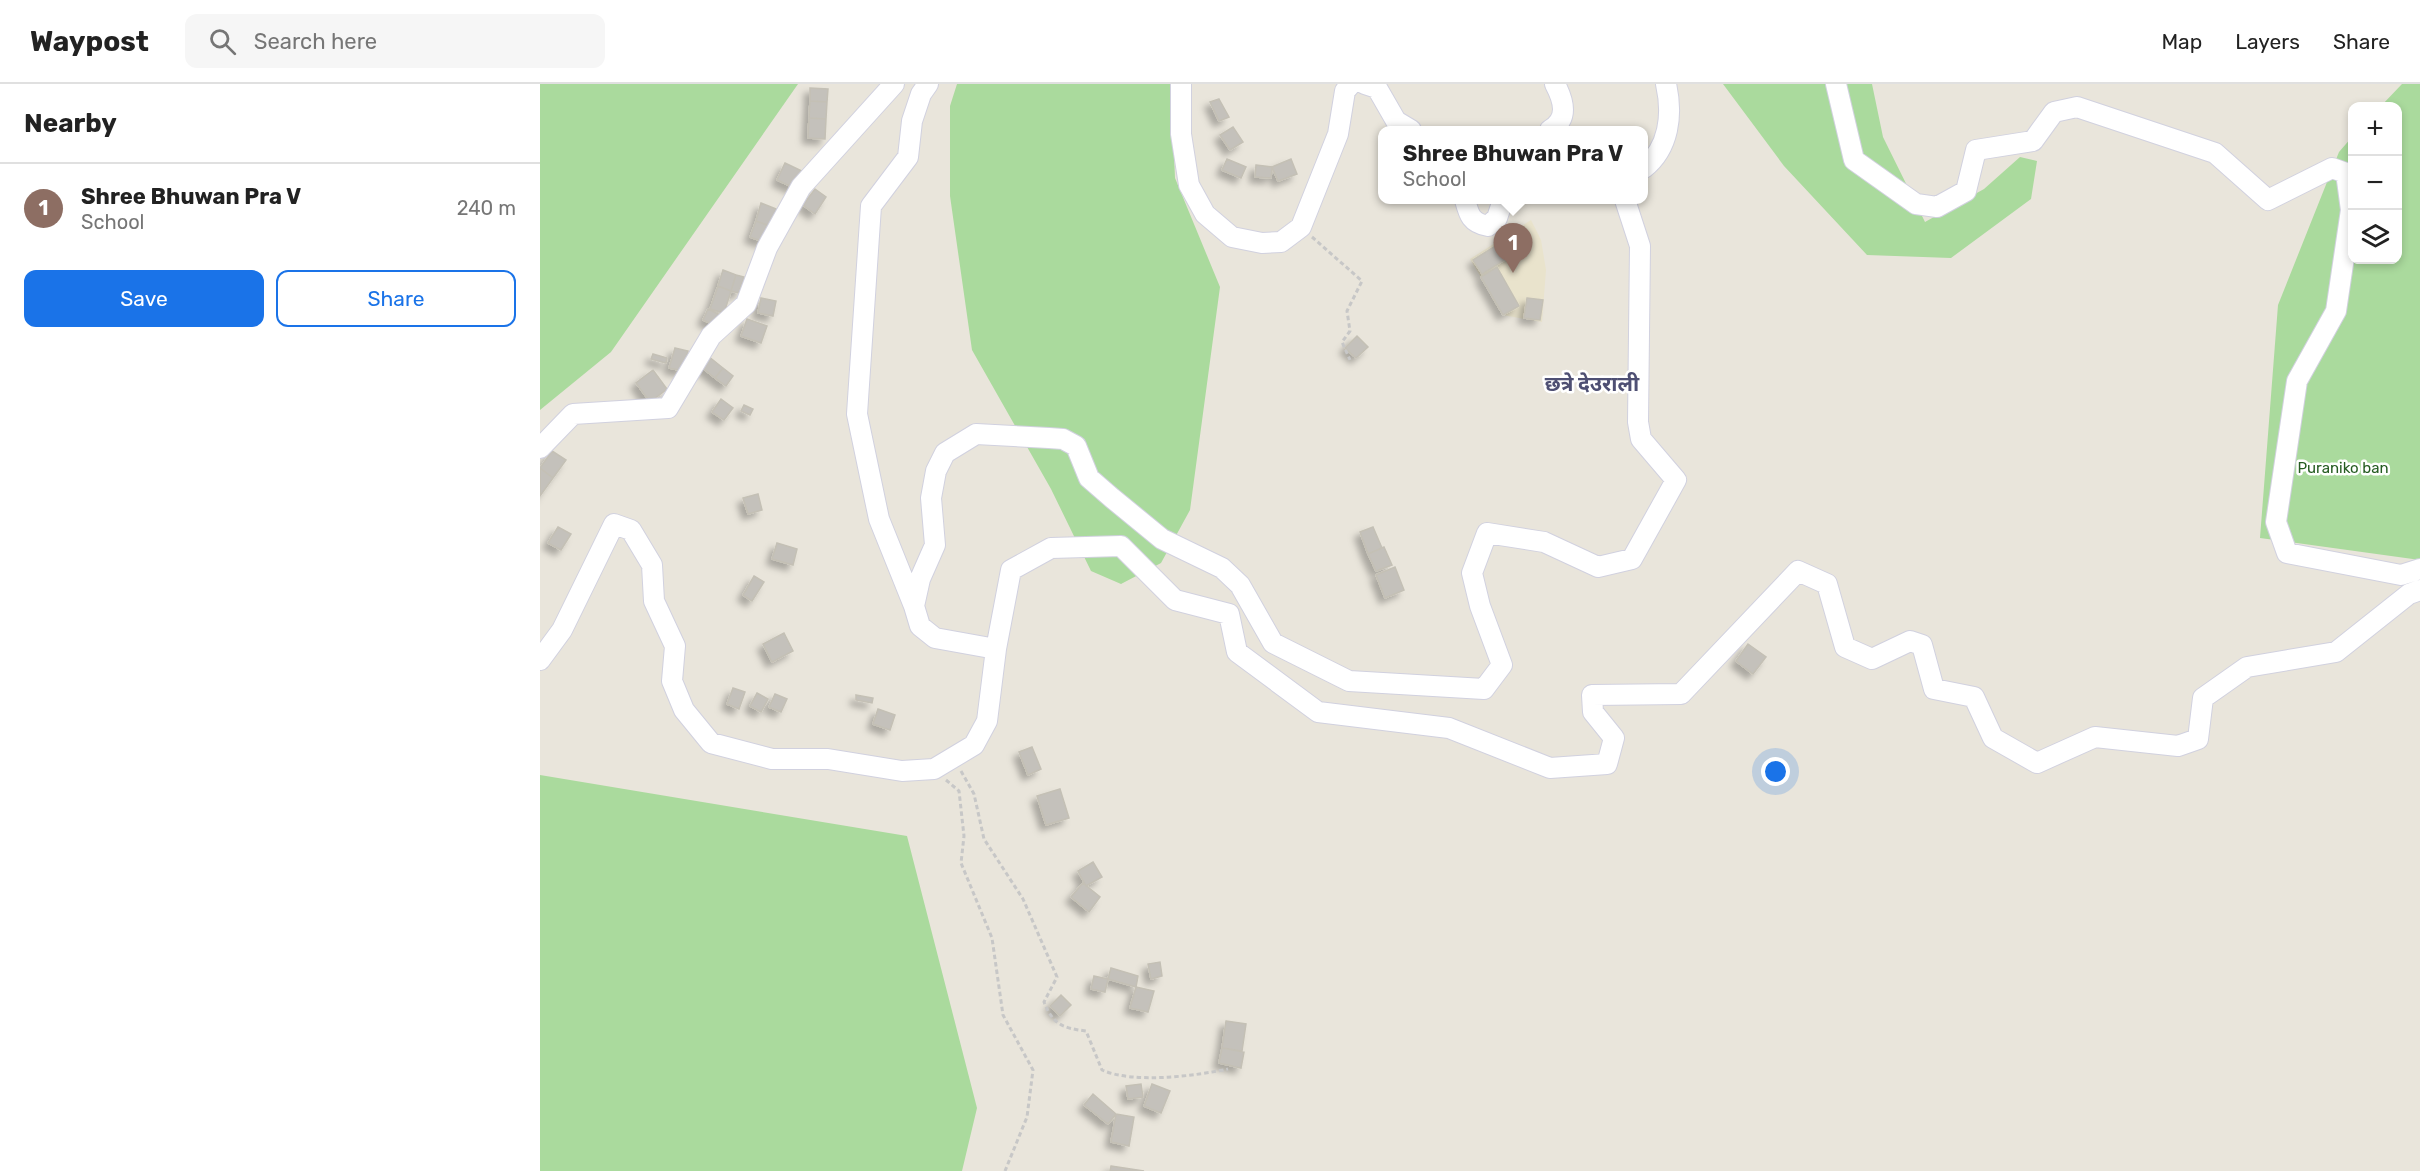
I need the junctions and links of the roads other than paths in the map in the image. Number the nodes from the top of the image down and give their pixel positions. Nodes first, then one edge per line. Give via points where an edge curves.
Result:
1 (894, 84) edge
2 (928, 84) edge
3 (1181, 84) edge
4 (1351, 84) edge
5 (1365, 84) edge
6 (1555, 84) edge
7 (1666, 84) edge
8 (1836, 84) edge
9 (1404, 126) edge
10 (1555, 126) edge
11 (1648, 163) edge
12 (1466, 204) edge
13 (1502, 204) edge
14 (1626, 204) edge
15 (540, 448) edge
16 (2420, 569) edge
17 (2420, 590) edge
18 (914, 606) junction
19 (996, 649) junction
20 (540, 660) edge

1 - 15 street via 801,187 767,248 746,304 711,336 668,408 573,414
2 - 18 street via 912,120 908,157 871,206 857,414 879,519
3 - 4 street via 1181,134 1189,185 1205,214 1232,237 1262,243 1281,242 1301,227 1338,134 1345,92
5 - 9 street via 1377,88 1396,121
6 - 10 street via 1564,108 1561,121
7 - 11 street via 1670,117 1664,143
8 - 16 street via 1854,160 1916,204 1937,207 1966,190 1976,150 2033,141 2054,112 2077,107 2214,153 2268,200 2332,168 2346,173 2351,210 2336,311 2297,381 2276,522 2287,553 2401,575
12 - 13 street via 1469,217 1488,226 1497,218
14 - 18 street via 1640,246 1641,439 1676,480 1632,559 1598,567 1544,542 1487,533 1472,573 1502,665 1484,689 1349,681 1273,643 1240,585 1222,568 1162,539 1112,498 1089,478 1076,446 1063,439 976,434 945,453 936,471 931,498 935,545 920,579
17 - 19 street via 2409,594 2336,652 2247,667 2203,698 2198,739 2178,746 2095,737 2037,763 1993,738 1974,697 1934,689 1922,645 1910,641 1872,659 1845,647 1827,584 1798,572 1682,694 1592,694 1593,712 1614,738 1607,764 1550,768 1449,728 1318,712 1237,652 1229,614 1175,600 1121,546 1051,548 1011,570
18 - 19 street via 920,626 934,638
19 - 20 street via 987,721 974,745 938,766 902,771 828,759 772,759 711,743 684,710 672,681 675,646 654,601 652,566 631,530 614,524 562,630

